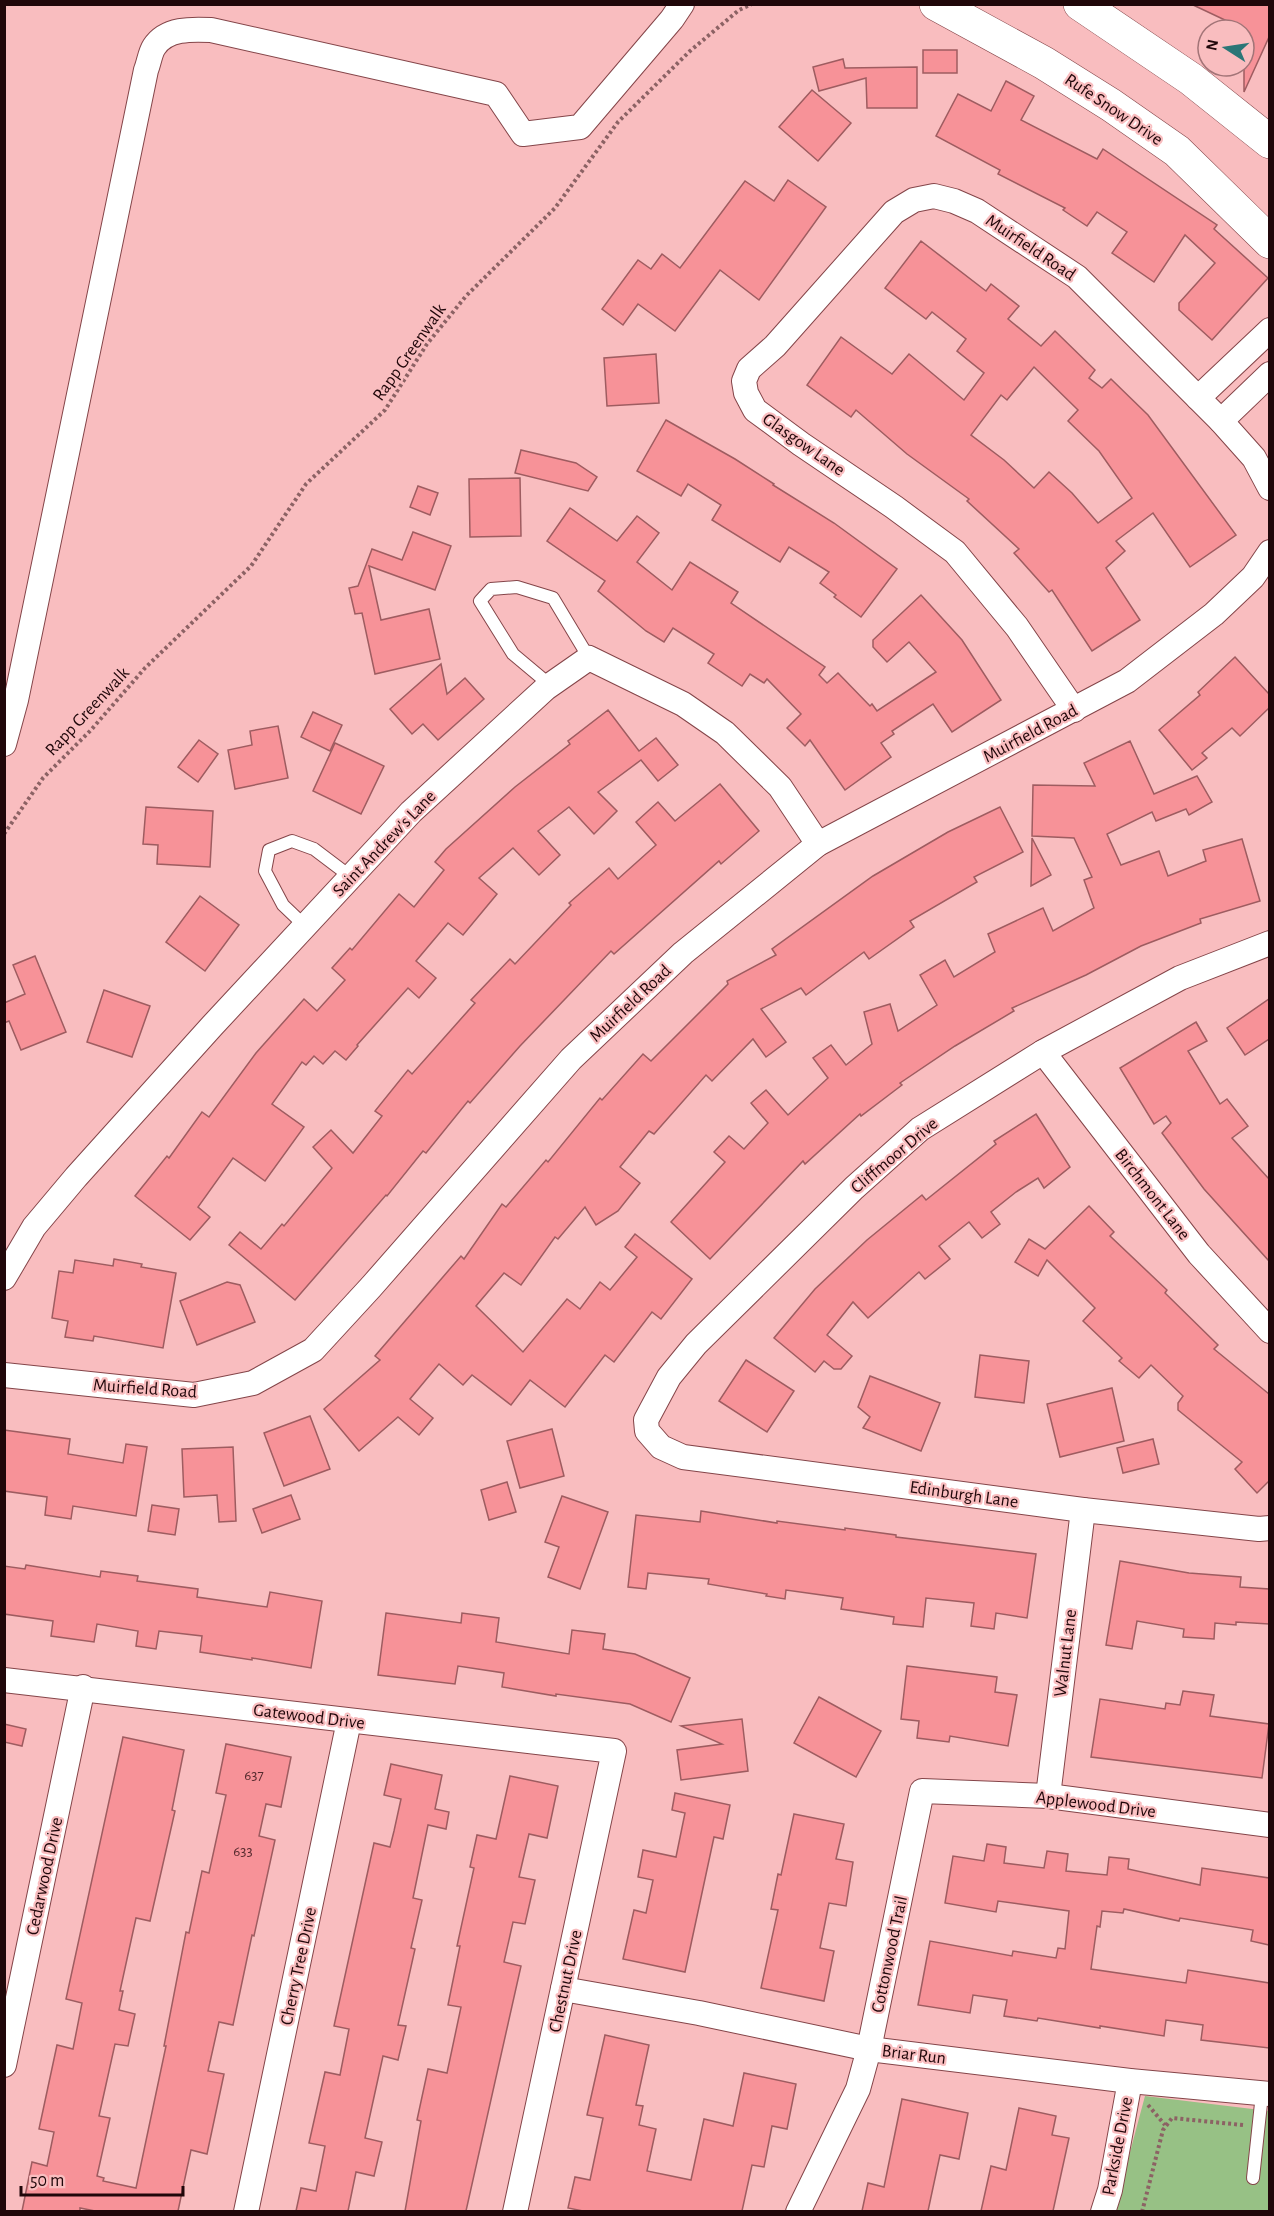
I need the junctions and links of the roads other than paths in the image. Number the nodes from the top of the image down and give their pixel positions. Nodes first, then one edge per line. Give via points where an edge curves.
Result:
1 (682, 4) edge
2 (936, 4) edge
3 (1080, 4) edge
4 (1269, 142) edge
5 (954, 201) joint
6 (1269, 243) edge
7 (1269, 330) edge
8 (1269, 374) edge
9 (1198, 398) junction
10 (1221, 421) junction
11 (1269, 488) edge
12 (1269, 552) edge
13 (589, 658) junction
14 (550, 685) junction
15 (1074, 710) junction
16 (4, 744) edge
17 (818, 844) junction
18 (351, 877) junction
19 (305, 926) junction
20 (1269, 943) edge
21 (1043, 1052) junction
22 (4, 1278) edge
23 (1269, 1331) edge
24 (4, 1375) edge
25 (661, 1447) joint
26 (1083, 1510) junction
27 (1269, 1528) edge
28 (4, 1680) edge
29 (83, 1687) junction
30 (349, 1721) junction
31 (614, 1751) joint
32 (922, 1791) joint
33 (1048, 1796) junction
34 (1269, 1825) edge
35 (563, 1989) junction
36 (869, 2049) junction
37 (4, 2065) edge
38 (1130, 2081) junction
39 (1266, 2094) edge
40 (1252, 2178) dead end
41 (246, 2211) edge
42 (515, 2211) edge
43 (798, 2211) edge
44 (1103, 2211) edge

1 - 16 street via 580,127 523,134 496,94 211,30 186,29 166,36 154,47
2 - 6 main road, Rufe Snow Drive via 1044,63 1177,151
3 - 4 main road via 1191,79
5 - 9 street, Muirfield Road via 977,211 1077,277
5 - 15 street, Glasgow Lane via 934,196 914,200 894,212 776,346 749,369 744,381 746,393 755,410 955,552 1017,627
7 - 9 street
8 - 10 street
9 - 10 street, Muirfield Road
10 - 11 street, Muirfield Road via 1254,459
12 - 15 street, Muirfield Road via 1253,577 1214,614 1127,681
13 - 14 street, Saint Andrew's Lane
13 - 14 lane via 553,598 517,587 491,589 480,601 513,654
13 - 17 street via 683,704 725,733 780,787
14 - 18 street, Saint Andrew's Lane via 411,812
15 - 17 street, Muirfield Road
17 - 24 street, Muirfield Road via 683,953 572,1059 313,1350 253,1383 194,1395
18 - 19 street, Saint Andrew's Lane
18 - 19 lane via 314,849 292,841 269,850 265,871 283,905
19 - 22 street, Saint Andrew's Lane via 76,1177 34,1227
20 - 21 street, Cliffmoor Drive via 1180,978
21 - 23 street, Birchmont Lane via 1199,1254
21 - 25 street, Cliffmoor Drive via 920,1129 854,1188 696,1344 669,1377 646,1420 647,1431
25 - 26 street, Edinburgh Lane via 683,1457
26 - 27 street, Edinburgh Lane
26 - 33 street, Walnut Lane
28 - 29 street, Gatewood Drive
29 - 30 street, Gatewood Drive
29 - 37 street, Cedarwood Drive
30 - 31 street, Gatewood Drive
30 - 41 street, Cherry Tree Drive
31 - 35 street, Chestnut Drive
32 - 33 street, Applewood Drive
32 - 36 street, Cottonwood Trail
33 - 34 street, Applewood Drive
35 - 36 street, Briar Run
35 - 42 street, Chestnut Drive
36 - 38 street, Briar Run
36 - 43 street, Cottonwood Trail via 858,2089
38 - 39 street, Briar Run
38 - 44 street, Parkside Drive
39 - 40 lane

